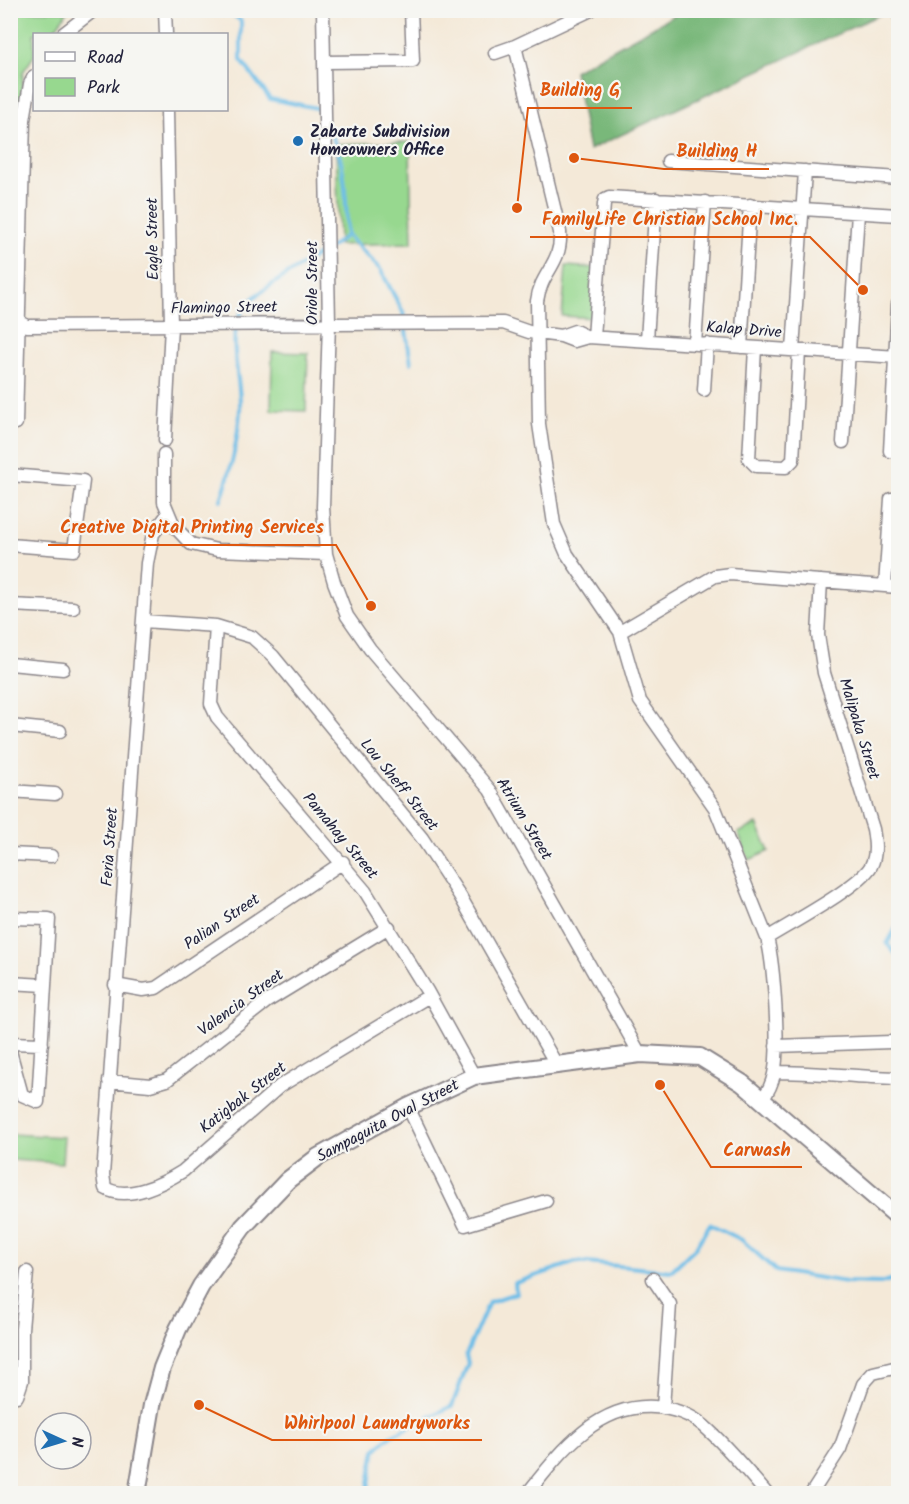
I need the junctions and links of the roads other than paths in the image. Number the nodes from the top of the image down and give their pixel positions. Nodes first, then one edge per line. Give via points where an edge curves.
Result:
1 (94, 10) edge
2 (165, 10) edge
3 (323, 10) edge
4 (411, 10) edge
5 (591, 10) edge
6 (64, 33) edge
7 (166, 33) edge
8 (515, 46) junction
9 (495, 53) dead end
10 (325, 62) junction
11 (33, 78) edge
12 (167, 111) edge
13 (668, 161) dead end
14 (805, 171) junction
15 (898, 178) edge
16 (656, 199) junction
17 (705, 202) junction
18 (750, 205) junction
19 (803, 209) junction
20 (858, 213) junction
21 (898, 215) edge
22 (898, 304) edge
23 (14, 320) edge
24 (329, 323) junction
25 (171, 326) junction
26 (537, 334) junction
27 (591, 337) junction
28 (647, 340) junction
29 (701, 344) junction
30 (741, 347) junction
31 (755, 348) junction
32 (796, 350) junction
33 (849, 354) junction
34 (897, 357) edge
35 (14, 383) edge
36 (704, 390) dead end
37 (16, 423) dead end
38 (165, 440) dead end
39 (843, 442) dead end
40 (890, 451) dead end
41 (164, 454) dead end
42 (10, 475) edge
43 (898, 499) edge
44 (168, 514) junction
45 (10, 545) edge
46 (326, 554) junction
47 (821, 581) junction
48 (885, 586) junction
49 (898, 587) edge
50 (10, 604) edge
51 (73, 608) dead end
52 (143, 621) junction
53 (216, 626) junction
54 (620, 633) junction
55 (10, 664) edge
56 (63, 669) dead end
57 (10, 726) edge
58 (60, 730) dead end
59 (10, 791) edge
60 (55, 794) dead end
61 (10, 854) edge
62 (51, 856) dead end
63 (343, 862) junction
64 (10, 918) edge
65 (388, 927) junction
66 (767, 938) junction
67 (10, 983) edge
68 (45, 985) junction
69 (115, 986) junction
70 (429, 996) junction
71 (891, 1042) dead end
72 (10, 1043) edge
73 (42, 1044) junction
74 (776, 1046) junction
75 (10, 1051) edge
76 (640, 1054) junction
77 (556, 1064) junction
78 (471, 1071) junction
79 (775, 1072) junction
80 (895, 1078) dead end
81 (109, 1081) junction
82 (762, 1100) junction
83 (408, 1107) junction
84 (105, 1188) joint
85 (546, 1201) dead end
86 (898, 1217) edge
87 (27, 1272) dead end
88 (653, 1279) dead end
89 (16, 1328) edge
90 (898, 1367) edge
91 (16, 1396) dead end
92 (663, 1408) junction
93 (137, 1494) edge
94 (527, 1494) edge
95 (767, 1494) edge
96 (811, 1494) edge

1 - 6 street
2 - 7 street
3 - 10 street, Oriole Street
4 - 10 street via 413,61
5 - 8 street
8 - 9 street
8 - 26 street via 560,232 559,254 538,290
10 - 24 street, Oriole Street
11 - 23 street via 24,120
12 - 25 street, Eagle Street
13 - 14 street
14 - 15 street
14 - 19 street
16 - 17 street
16 - 27 street via 605,199
16 - 28 street
17 - 18 street
17 - 29 street
18 - 19 street
18 - 30 street
19 - 20 street
19 - 32 street
20 - 21 street
20 - 33 street
22 - 34 street
23 - 25 street, Flamingo Street
23 - 35 street
24 - 25 street, Flamingo Street
24 - 26 street, Flamingo Street via 503,323
24 - 46 street, Oriole Street via 322,507
25 - 38 street, Eagle Street
26 - 27 street, Kalap Drive via 574,341
26 - 54 street via 539,424 554,524 567,554
27 - 28 street, Kalap Drive
28 - 29 street, Kalap Drive
29 - 30 street, Kalap Drive
29 - 36 street
30 - 31 street, Kalap Drive
31 - 32 street, Kalap Drive
31 - 32 street via 749,459 756,466 786,467 793,460
32 - 33 street, Kalap Drive
33 - 34 street, Kalap Drive
33 - 39 street
34 - 40 street
35 - 37 street
41 - 44 street via 162,491
42 - 45 street via 82,481 74,550
43 - 48 street via 891,499
44 - 46 street via 182,537 203,548
44 - 52 street, Feria Street via 153,534 149,548
46 - 76 street, Atrium Street via 347,616 370,649 490,790
47 - 48 street
47 - 54 street via 715,576
47 - 66 street, Malipaka Street via 820,654 873,829 874,859 854,883
48 - 49 street
50 - 51 street
52 - 53 street, Lou Sheff Street
52 - 69 street, Feria Street
53 - 63 street, Pamahay Street via 211,704 217,717
53 - 77 street, Lou Sheff Street via 252,637 273,656 422,838 460,896
54 - 66 street via 640,701 715,808
55 - 56 street
57 - 58 street
59 - 60 street
61 - 62 street
63 - 65 street, Pamahay Street
63 - 69 street, Palian Street via 156,988
64 - 68 street via 49,919
65 - 70 street, Pamahay Street
65 - 81 street, Valencia Street via 266,1002 167,1080 150,1085
66 - 74 street
67 - 68 street
68 - 73 street
69 - 81 street, Feria Street
70 - 78 street, Pamahay Street
70 - 84 street, Katigbak Street via 280,1086 168,1180 138,1191
71 - 74 street
72 - 73 street
73 - 75 street via 39,1102 22,1095
74 - 79 street
76 - 77 main road, Sampaguita Oval Street
76 - 82 main road, Sampaguita Oval Street via 700,1057
77 - 78 main road, Sampaguita Oval Street
78 - 83 main road, Sampaguita Oval Street
79 - 80 street
79 - 82 street
81 - 84 street, Feria Street
82 - 86 main road, Sampaguita Oval Street
83 - 85 street via 465,1225
83 - 93 main road, Sampaguita Oval Street via 318,1157 288,1180 219,1258 178,1329 162,1368
87 - 89 street
88 - 92 street via 670,1304
89 - 91 street via 22,1381
90 - 96 street via 873,1373 863,1384 840,1449
92 - 94 street via 619,1410 589,1426
92 - 95 street via 679,1410 703,1425

